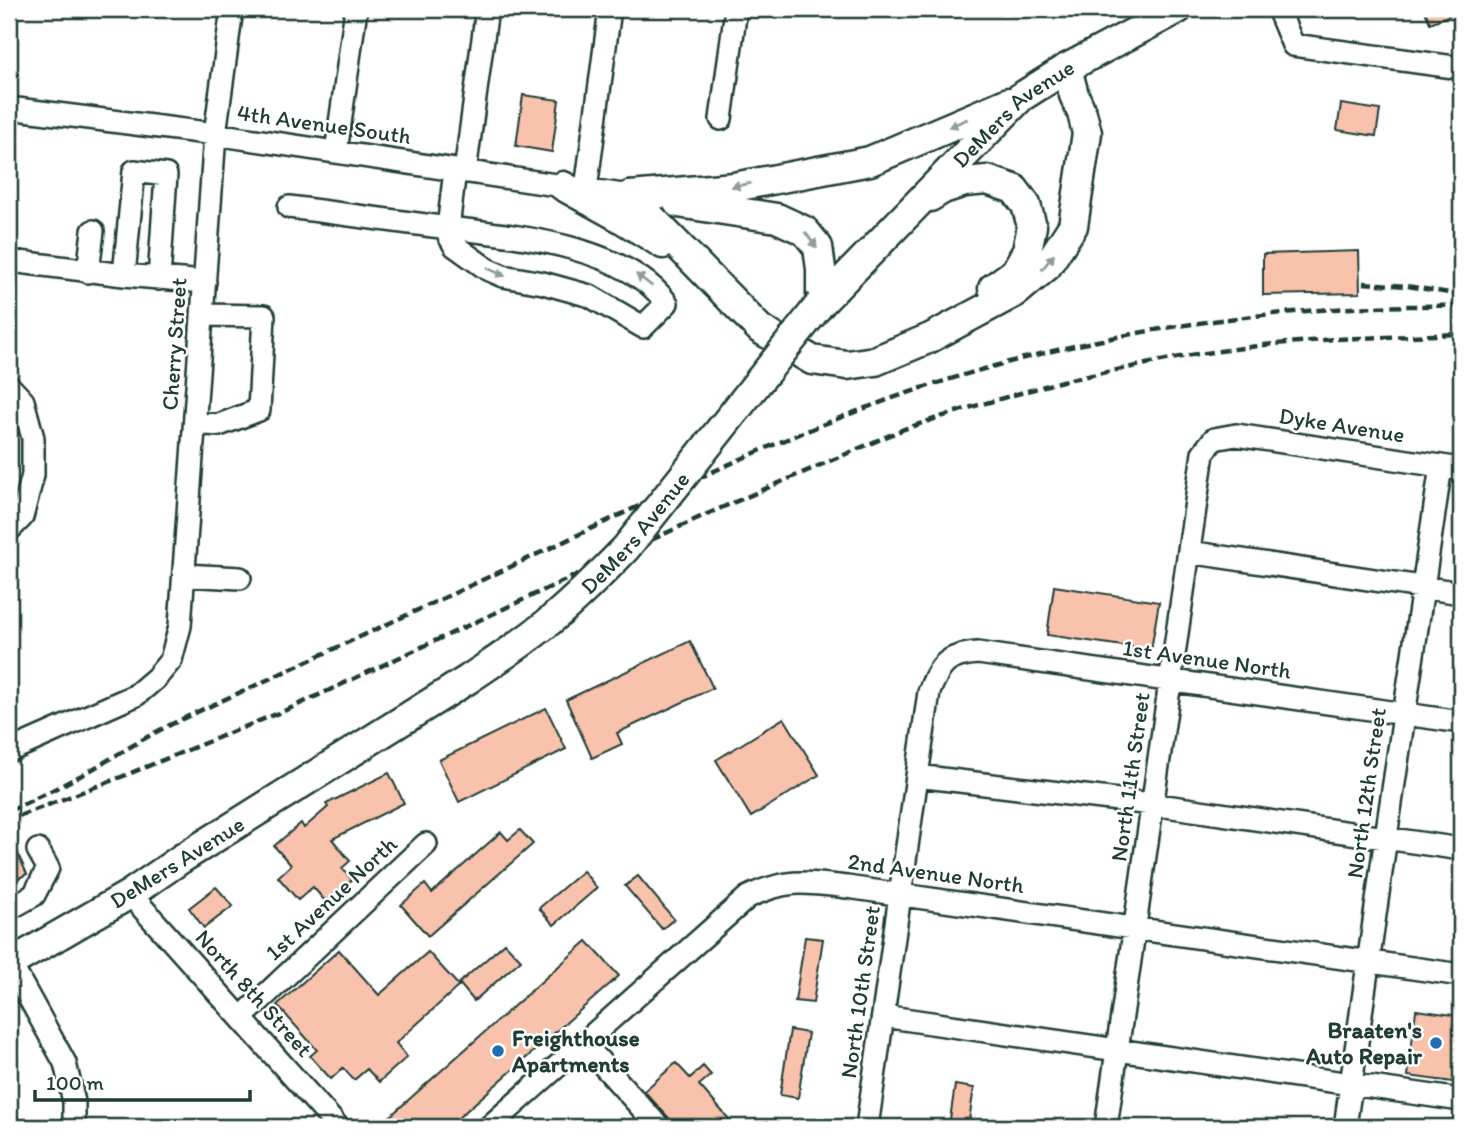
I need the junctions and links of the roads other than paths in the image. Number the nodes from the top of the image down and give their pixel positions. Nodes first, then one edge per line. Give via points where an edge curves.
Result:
1 (232, 9) edge
2 (356, 9) edge
3 (487, 9) edge
4 (610, 9) edge
5 (736, 9) edge
6 (1178, 9) edge
7 (1278, 9) edge
8 (1067, 68) junction
9 (1461, 68) edge
10 (1021, 97) junction
11 (9, 107) edge
12 (721, 119) dead end
13 (215, 134) junction
14 (336, 152) junction
15 (460, 171) junction
16 (574, 188) junction
17 (630, 196) junction
18 (289, 207) dead end
19 (910, 210) junction
20 (448, 228) junction
21 (93, 231) dead end
22 (9, 257) edge
23 (88, 272) junction
24 (124, 275) junction
25 (159, 279) junction
26 (713, 281) junction
27 (205, 282) junction
28 (821, 303) junction
29 (202, 314) junction
30 (930, 338) junction
31 (9, 386) edge
32 (195, 423) junction
33 (1214, 439) joint
34 (1451, 468) edge
35 (9, 530) edge
36 (1189, 552) junction
37 (184, 575) junction
38 (240, 578) dead end
39 (1423, 588) junction
40 (1461, 593) edge
41 (947, 662) joint
42 (1170, 680) junction
43 (1405, 714) junction
44 (1461, 722) edge
45 (9, 751) edge
46 (917, 776) junction
47 (1152, 804) junction
48 (1386, 837) junction
49 (426, 844) dead end
50 (1461, 849) edge
51 (38, 850) dead end
52 (130, 894) junction
53 (900, 895) junction
54 (9, 909) edge
55 (1135, 928) junction
56 (1369, 961) junction
57 (9, 963) edge
58 (1461, 975) edge
59 (883, 1016) junction
60 (241, 1018) junction
61 (584, 1044) junction
62 (1117, 1049) junction
63 (1351, 1084) junction
64 (1461, 1100) edge
65 (74, 1127) edge
66 (338, 1127) edge
67 (489, 1127) edge
68 (659, 1127) edge
69 (867, 1127) edge
70 (1106, 1127) edge
71 (1345, 1127) edge

1 - 13 street, Cherry Street
2 - 14 street
3 - 15 street
4 - 16 street
5 - 12 street
6 - 8 main road, DeMers Avenue
7 - 9 street via 1293,45
8 - 10 main road, DeMers Avenue
30 -> 8 main road via 1016,292 1047,266 1073,226 1087,133
10 -> 17 main road via 870,161 734,187
10 - 19 main road, DeMers Avenue
11 - 13 street, 4th Avenue South
13 - 14 street, 4th Avenue South
13 - 27 street, Cherry Street
14 - 15 street, 4th Avenue South
15 - 16 street, 4th Avenue South
15 - 20 street
16 - 17 street, 4th Avenue South
16 - 26 main road
17 - 26 main road
17 -> 28 main road via 777,218 805,231 818,247
18 - 20 street
19 - 28 main road, DeMers Avenue
19 - 30 main road via 943,189 987,180 1014,189 1026,205 1032,226 1027,251 1015,272
20 -> 20 street via 455,246 487,269 590,296 643,327 667,303 634,272 599,257 560,245
21 - 23 street
22 - 23 street via 10,261
23 - 24 street
24 - 25 street
24 - 25 street via 134,171 166,174
25 - 27 street
26 - 30 main road via 760,329 812,360 847,365 875,361
27 - 29 street, Cherry Street
28 - 52 main road, DeMers Avenue, bridge via 626,548 550,621 467,680
29 - 32 street, Cherry Street
29 - 32 street via 264,316 258,410 219,425
31 - 35 street via 23,401 33,438 33,475 22,517
32 - 37 street, Cherry Street
33 - 34 street, Dyke Avenue via 1236,435
33 - 36 street, North 11th Street via 1203,453
34 - 39 street, North 12th Street
36 - 39 street
36 - 42 street, North 11th Street
37 - 38 street
37 - 45 street, Cherry Street via 174,649 156,678 136,695
39 - 40 street
39 - 43 street, North 12th Street
41 - 42 street, 1st Avenue North via 960,654 978,653
41 - 46 street, North 10th Street via 929,692
42 - 43 street, 1st Avenue North
42 - 47 street, North 11th Street
43 - 44 street, 1st Avenue North
43 - 48 street, North 12th Street
46 - 47 street
46 - 53 street, North 10th Street
47 - 48 street
47 - 55 street, North 11th Street
48 - 50 street
48 - 56 street, North 12th Street
49 - 60 street, 1st Avenue North
51 - 54 street via 48,868 34,895
52 - 57 main road, DeMers Avenue
52 - 60 street, North 8th Street
53 - 55 street, 2nd Avenue North
53 - 59 street, North 10th Street
53 - 61 street, 2nd Avenue North via 806,882 766,888 748,897
55 - 56 street, 2nd Avenue North
55 - 62 street, North 11th Street
56 - 58 street, 2nd Avenue North
56 - 63 street, North 12th Street
57 - 65 street via 65,1063 74,1101
59 - 62 street
59 - 69 street, North 10th Street
60 - 66 street, North 8th Street
61 - 67 street, 2nd Avenue North
61 - 68 street
62 - 63 street
62 - 70 street, North 11th Street
63 - 64 street
63 - 71 street, North 12th Street

